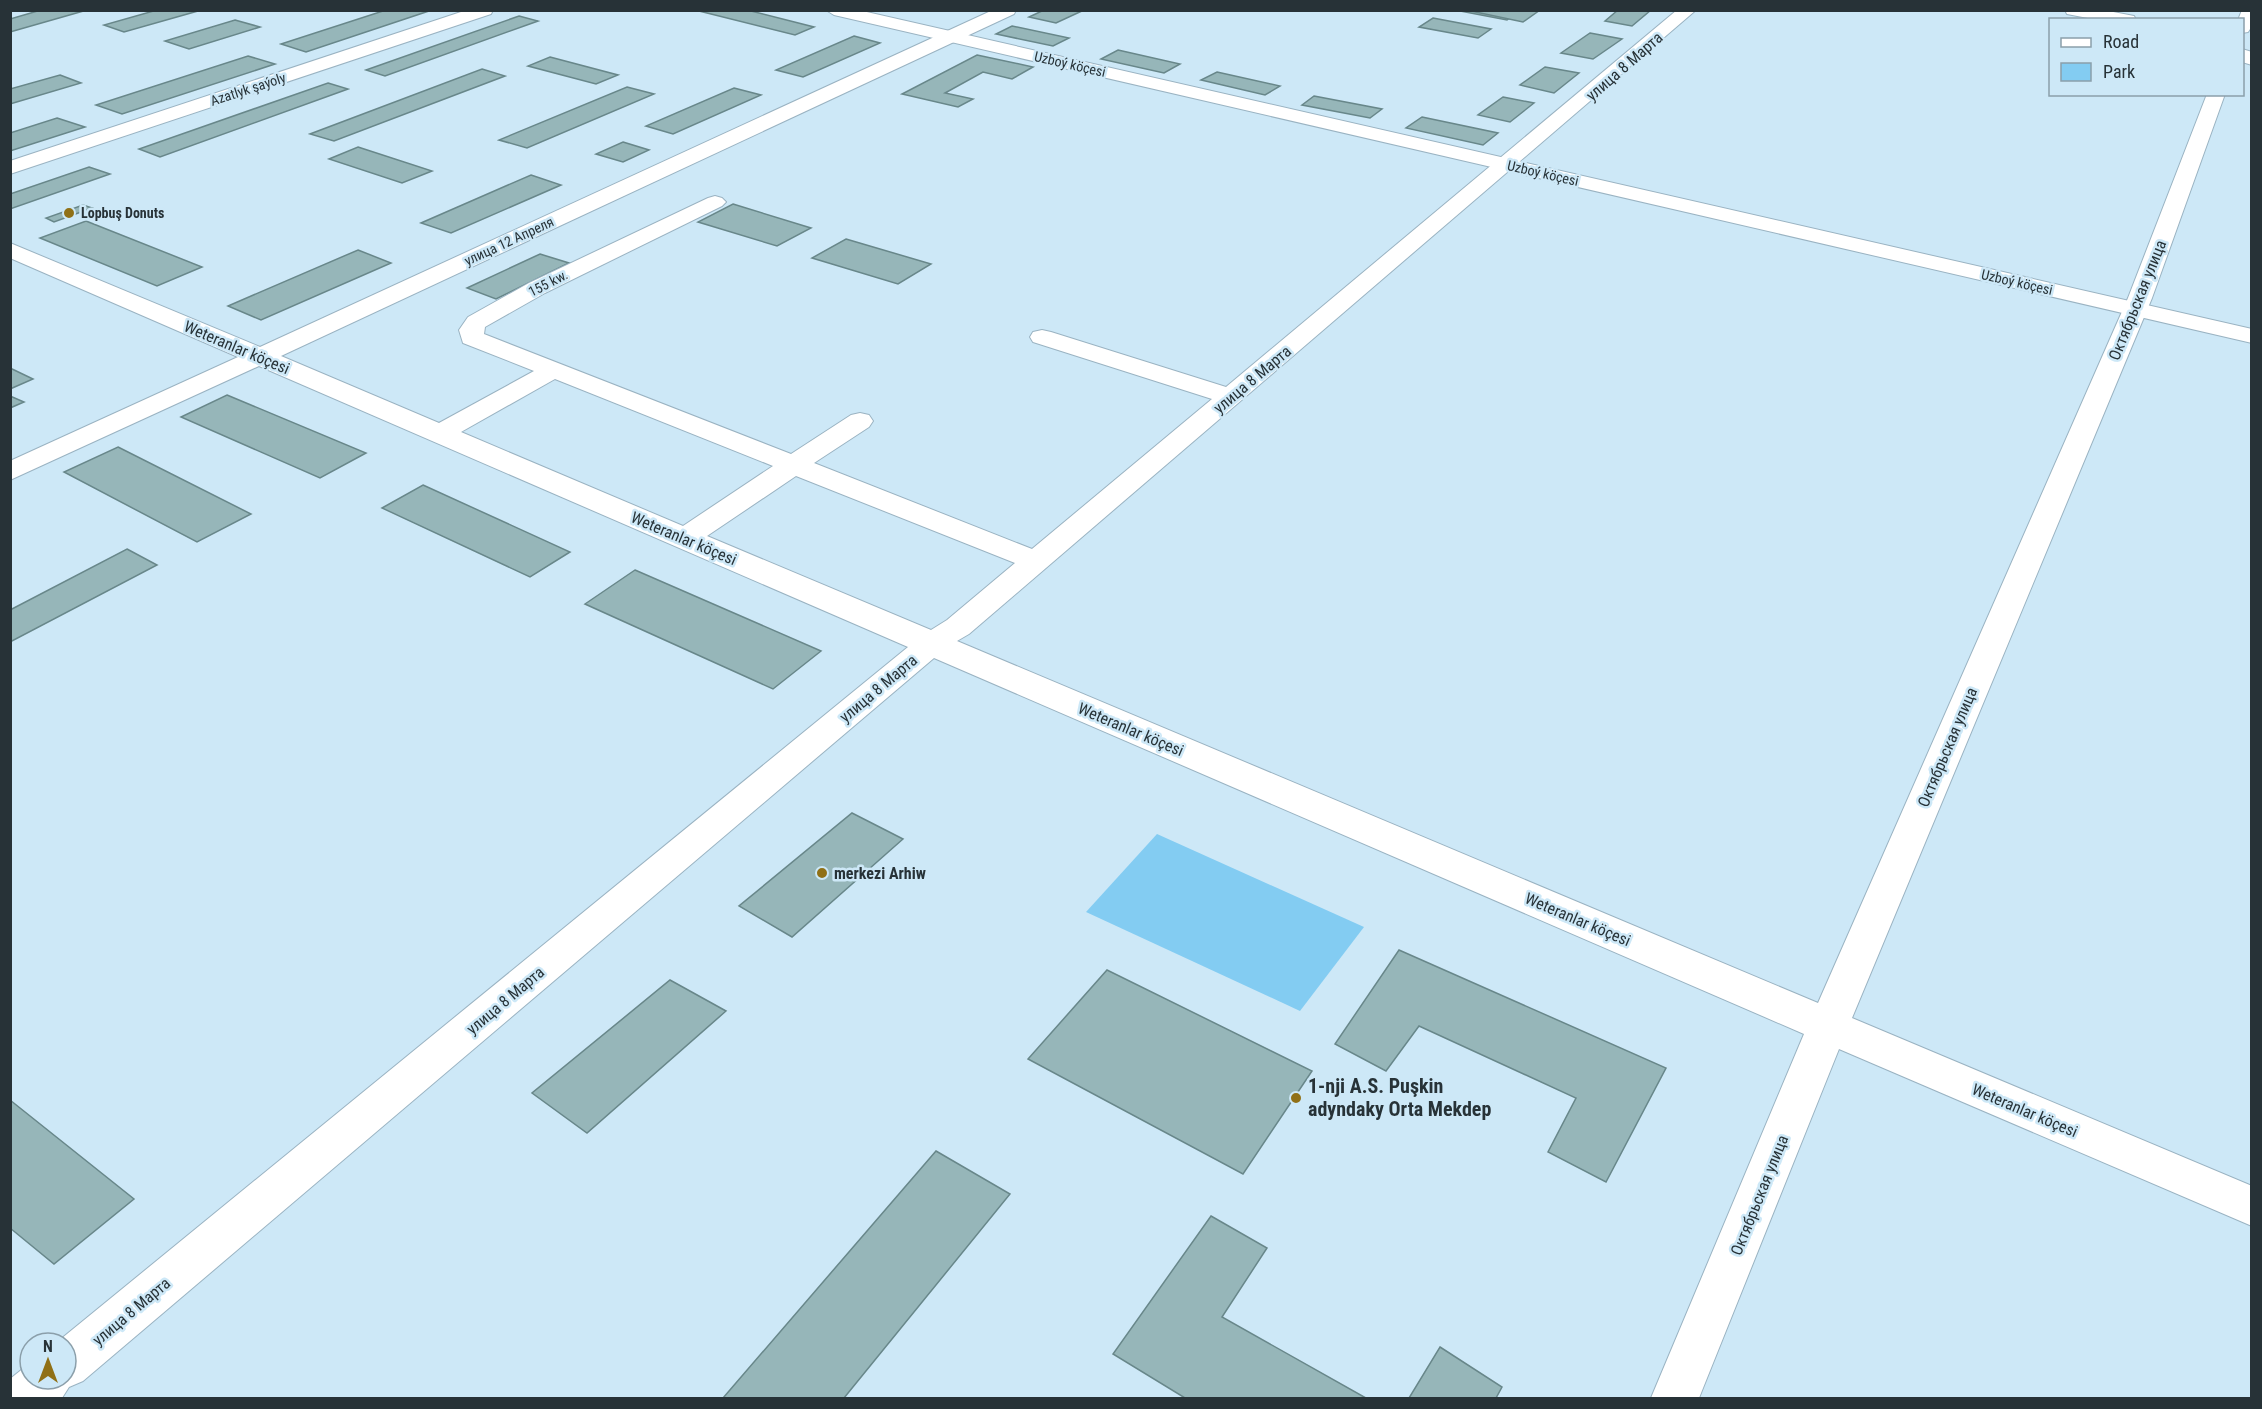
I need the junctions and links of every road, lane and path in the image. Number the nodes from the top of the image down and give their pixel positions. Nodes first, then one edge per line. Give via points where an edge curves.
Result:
1 (485, 10) edge
2 (834, 10) edge
3 (881, 10) edge
4 (1008, 10) edge
5 (1688, 10) edge
6 (2073, 10) edge
7 (2251, 10) edge
8 (2117, 18) edge
9 (2244, 24) edge
10 (960, 33) junction
11 (2215, 96) edge
12 (1512, 161) junction
13 (10, 168) edge
14 (715, 202) dead end
15 (10, 250) edge
16 (2137, 304) junction
17 (2252, 323) edge
18 (2252, 336) edge
19 (1042, 337) dead end
20 (258, 356) junction
21 (554, 370) junction
22 (1231, 397) junction
23 (860, 421) dead end
24 (439, 433) junction
25 (796, 464) junction
26 (10, 472) edge
27 (684, 538) junction
28 (1036, 561) junction
29 (931, 644) junction
30 (1828, 1026) junction
31 (2252, 1206) edge
32 (78, 1355) edge
33 (1675, 1398) edge

1 - 13 street, Azatlyk şaýoly
2 - 10 street, Uzboý köçesi
3 - 10 street, Uzboý köçesi
4 - 10 street, улица 12 Апреля
5 - 12 street, улица 8 Марта
6 - 8 street
7 - 9 street
10 - 12 street, Uzboý köçesi
10 - 20 street, улица 12 Апреля
11 - 16 street, Октябрьская улица
12 - 16 street, Uzboý köçesi
12 - 22 street, улица 8 Марта
14 - 21 street, 155 kw. via 537,288 476,322 471,330 472,338
15 - 20 street, Weteranlar köçesi
16 - 17 street, Uzboý köçesi
16 - 18 street, Uzboý köçesi
16 - 30 street, Октябрьская улица
19 - 22 street
20 - 24 street, Weteranlar köçesi
20 - 26 street, улица 12 Апреля
21 - 24 street
21 - 25 street
22 - 28 street, улица 8 Марта
23 - 25 street
24 - 27 street, Weteranlar köçesi
25 - 27 street
25 - 28 street
27 - 29 street, Weteranlar köçesi
28 - 29 street, улица 8 Марта via 958,627
29 - 30 street, Weteranlar köçesi
29 - 32 street, улица 8 Марта
30 - 31 street, Weteranlar köçesi
30 - 33 street, Октябрьская улица

